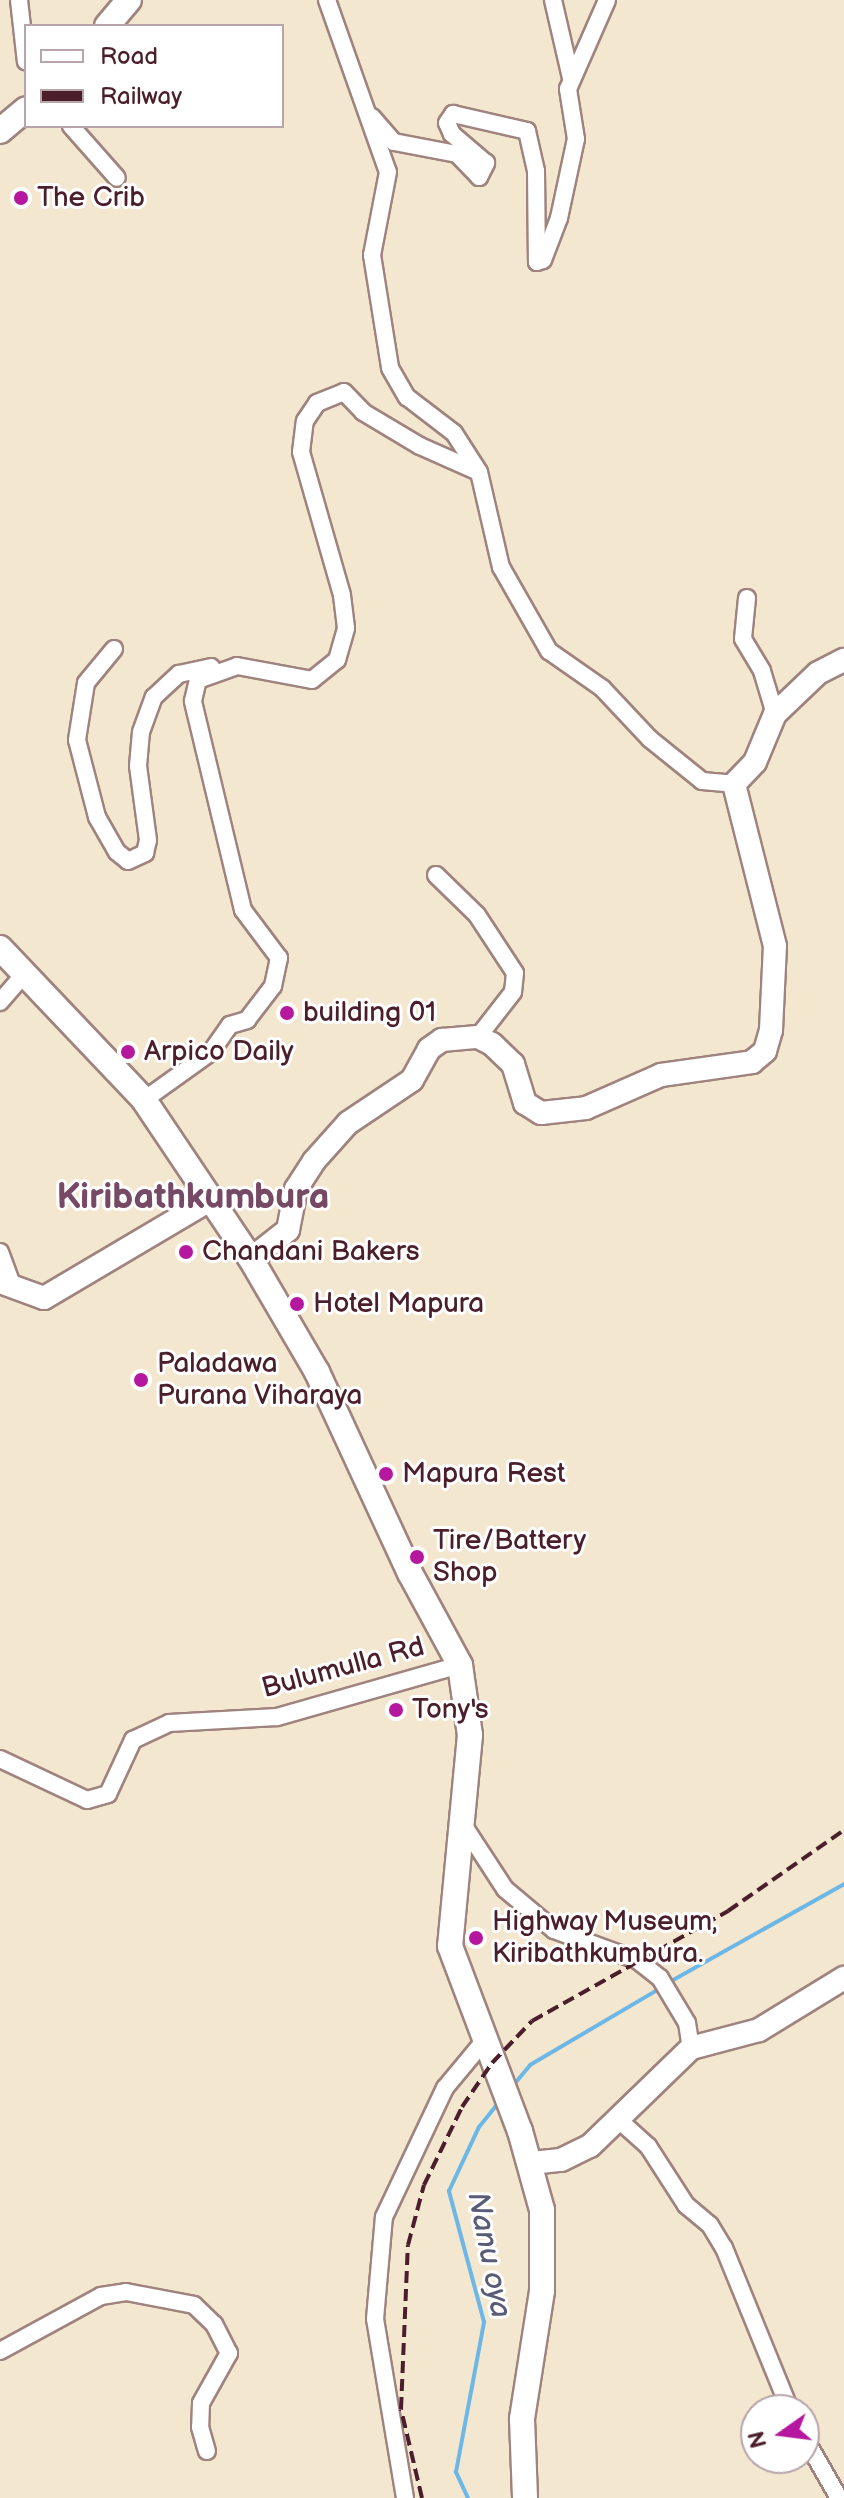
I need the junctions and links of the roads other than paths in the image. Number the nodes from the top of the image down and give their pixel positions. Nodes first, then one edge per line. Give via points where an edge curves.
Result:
1 (19, 0) edge
2 (129, 0) edge
3 (327, 0) edge
4 (553, 0) edge
5 (607, 0) edge
6 (109, 24) edge
7 (24, 44) edge
8 (571, 78) junction
9 (364, 107) junction
10 (24, 111) edge
11 (73, 128) edge
12 (0, 131) edge
13 (117, 178) dead end
14 (479, 472) junction
15 (747, 598) dead end
16 (114, 649) dead end
17 (844, 660) edge
18 (237, 666) junction
19 (775, 714) junction
20 (734, 784) junction
21 (436, 875) dead end
22 (0, 948) edge
23 (23, 976) junction
24 (0, 1002) edge
25 (478, 1037) junction
26 (144, 1100) junction
27 (208, 1201) junction
28 (0, 1252) edge
29 (251, 1259) junction
30 (7, 1286) edge
31 (460, 1665) junction
32 (0, 1759) edge
33 (464, 1826) junction
34 (838, 1987) edge
35 (484, 2041) junction
36 (691, 2048) junction
37 (620, 2121) junction
38 (531, 2163) junction
39 (0, 2351) edge
40 (783, 2394) edge
41 (207, 2451) dead end
42 (820, 2465) edge
43 (405, 2498) edge
44 (525, 2498) edge
45 (839, 2498) edge

1 - 7 street
2 - 6 highway
3 - 9 street
4 - 8 street
5 - 8 street
8 - 9 street via 576,139 571,169 559,218 537,262 536,171 527,131 453,114 447,123 452,134 486,163 479,177 457,154 394,142
9 - 14 street via 388,172 372,255 390,368 407,397 454,433
10 - 12 highway
11 - 13 street
14 - 18 street via 420,446 363,412 344,392 317,403 305,421 301,452 342,595 346,628 337,660 312,680
14 - 20 street via 501,567 549,651 602,688 650,739 702,781
15 - 19 street via 743,639 762,671
16 - 18 street via 86,683 77,740 97,817 128,861 145,853 148,840 138,766 141,732 154,697 179,674
17 - 19 main road via 818,673
18 - 26 street via 198,680 193,701 243,910 279,958 273,986 247,1020 230,1025 211,1052
19 - 20 main road via 755,762
20 - 25 main road via 775,946 765,1051 752,1062 661,1075 586,1108 541,1113 525,1103 513,1064
21 - 25 street via 477,915 515,973 513,992
22 - 23 highway
23 - 24 street
23 - 26 highway
25 - 29 main road via 442,1040 429,1049 412,1080 348,1123 296,1189 288,1230
26 - 27 highway
27 - 29 highway
27 - 30 main road via 44,1298
28 - 30 street
29 - 31 highway via 317,1372 410,1573
31 - 32 street, Bulumulla Rd via 277,1717 169,1723 133,1740 108,1794 87,1800
31 - 33 highway via 470,1735
33 - 35 highway via 450,1946
33 - 36 street via 505,1889 554,1930 637,1960 660,1978 687,2023
34 - 36 main road via 759,2030
35 - 38 highway
35 - 43 street via 445,2088 384,2217 375,2319
36 - 37 main road
37 - 38 main road via 571,2157
37 - 40 street via 648,2146 686,2205 710,2225 724,2248
38 - 44 highway via 542,2210 542,2291 522,2419
39 - 41 street via 101,2296 126,2292 194,2305 214,2324 229,2353 201,2403
42 - 45 street

